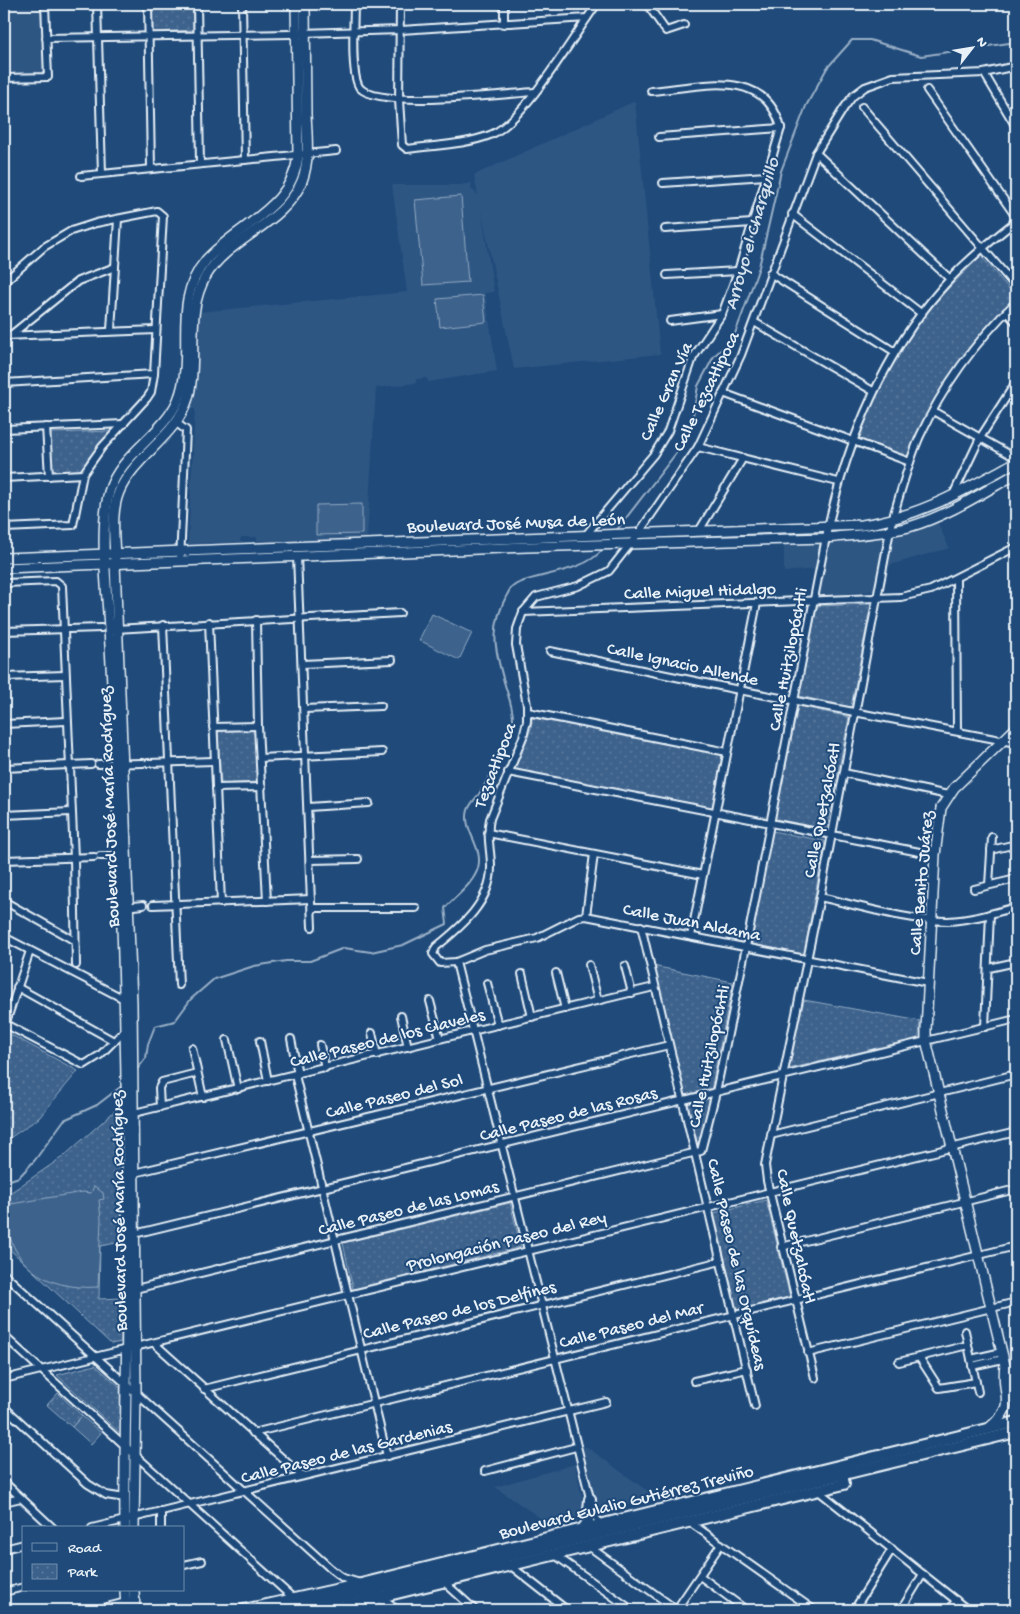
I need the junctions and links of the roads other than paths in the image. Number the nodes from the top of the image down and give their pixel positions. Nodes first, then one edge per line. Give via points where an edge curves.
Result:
1 (45, 4) edge
2 (97, 4) edge
3 (148, 4) edge
4 (197, 4) edge
5 (242, 4) edge
6 (296, 4) edge
7 (305, 4) edge
8 (354, 4) edge
9 (400, 4) edge
10 (504, 4) edge
11 (597, 4) edge
12 (647, 4) edge
13 (587, 18) junction
14 (504, 24) junction
15 (684, 25) dead end
16 (354, 30) junction
17 (401, 30) junction
18 (297, 33) junction
19 (197, 34) junction
20 (242, 34) junction
21 (148, 35) junction
22 (98, 37) junction
23 (46, 38) junction
24 (1016, 66) edge
25 (984, 73) junction
26 (4, 78) edge
27 (927, 90) dead end
28 (651, 91) dead end
29 (534, 92) junction
30 (399, 100) junction
31 (862, 107) dead end
32 (1016, 127) edge
33 (781, 128) junction
34 (659, 137) dead end
35 (336, 151) dead end
36 (816, 153) junction
37 (303, 154) junction
38 (245, 160) junction
39 (200, 163) junction
40 (151, 168) junction
41 (102, 174) junction
42 (81, 176) dead end
43 (766, 176) junction
44 (663, 183) dead end
45 (792, 214) junction
46 (1016, 216) edge
47 (118, 219) junction
48 (1016, 221) edge
49 (752, 223) junction
50 (665, 229) dead end
51 (982, 248) junction
52 (115, 267) junction
53 (738, 271) junction
54 (770, 273) junction
55 (668, 275) dead end
56 (950, 279) junction
57 (4, 282) edge
58 (1016, 287) edge
59 (1016, 302) edge
60 (1006, 312) junction
61 (722, 314) junction
62 (922, 314) junction
63 (670, 321) dead end
64 (754, 322) junction
65 (1016, 322) edge
66 (111, 330) junction
67 (156, 330) junction
68 (7, 336) edge
69 (895, 352) junction
70 (154, 374) junction
71 (1016, 382) edge
72 (4, 383) edge
73 (873, 391) junction
74 (723, 393) junction
75 (933, 412) junction
76 (175, 422) junction
77 (124, 424) junction
78 (46, 427) junction
79 (4, 429) edge
80 (980, 438) junction
81 (852, 440) junction
82 (698, 447) junction
83 (743, 458) junction
84 (1016, 458) edge
85 (910, 462) junction
86 (1016, 462) edge
87 (83, 474) junction
88 (1016, 474) edge
89 (49, 476) junction
90 (4, 478) edge
91 (838, 482) junction
92 (953, 497) junction
93 (892, 520) junction
94 (828, 527) junction
95 (4, 528) edge
96 (699, 531) junction
97 (890, 531) junction
98 (585, 536) junction
99 (825, 538) junction
100 (631, 539) junction
101 (1016, 546) edge
102 (181, 550) junction
103 (110, 554) junction
104 (297, 556) junction
105 (4, 558) edge
106 (180, 561) junction
107 (110, 563) junction
108 (4, 568) edge
109 (956, 579) junction
110 (4, 583) edge
111 (877, 598) junction
112 (813, 601) junction
113 (757, 603) junction
114 (523, 612) junction
115 (400, 613) dead end
116 (300, 619) junction
117 (256, 620) junction
118 (209, 622) junction
119 (163, 624) junction
120 (63, 629) junction
121 (109, 629) junction
122 (4, 631) edge
123 (550, 651) dead end
124 (392, 660) dead end
125 (302, 664) junction
126 (65, 675) junction
127 (4, 677) edge
128 (739, 690) junction
129 (794, 700) junction
130 (381, 706) dead end
131 (304, 709) junction
132 (528, 712) junction
133 (855, 712) junction
134 (66, 721) junction
135 (4, 724) edge
136 (258, 726) junction
137 (214, 727) junction
138 (1016, 728) edge
139 (957, 730) junction
140 (1004, 740) junction
141 (1016, 743) edge
142 (382, 752) dead end
143 (727, 752) junction
144 (306, 757) junction
145 (260, 758) junction
146 (214, 761) junction
147 (119, 763) junction
148 (169, 763) junction
149 (69, 766) junction
150 (4, 768) edge
151 (508, 772) junction
152 (844, 773) junction
153 (262, 787) junction
154 (216, 788) junction
155 (948, 795) junction
156 (369, 803) dead end
157 (308, 807) junction
158 (71, 812) junction
159 (715, 813) junction
160 (4, 815) edge
161 (770, 824) junction
162 (488, 833) junction
163 (831, 835) junction
164 (992, 837) dead end
165 (1016, 844) edge
166 (992, 850) junction
167 (594, 854) junction
168 (935, 855) junction
169 (119, 856) junction
170 (74, 858) junction
171 (358, 859) dead end
172 (4, 860) edge
173 (310, 860) junction
174 (703, 875) junction
175 (1016, 879) edge
176 (990, 885) junction
177 (974, 889) dead end
178 (820, 898) junction
179 (311, 899) junction
180 (267, 900) junction
181 (4, 901) edge
182 (221, 902) junction
183 (175, 904) junction
184 (143, 905) dead end
185 (153, 905) dead end
186 (125, 907) junction
187 (1016, 907) edge
188 (312, 908) junction
189 (416, 908) dead end
190 (990, 914) junction
191 (586, 916) junction
192 (932, 920) junction
193 (641, 926) junction
194 (312, 927) dead end
195 (4, 936) edge
196 (691, 936) junction
197 (76, 941) junction
198 (746, 948) junction
199 (30, 951) junction
200 (806, 960) junction
201 (456, 962) junction
202 (1016, 962) edge
203 (76, 965) dead end
204 (589, 965) dead end
205 (625, 966) dead end
206 (989, 968) junction
207 (556, 973) dead end
208 (522, 974) dead end
209 (487, 983) dead end
210 (928, 983) junction
211 (179, 985) dead end
212 (18, 987) junction
213 (654, 987) junction
214 (632, 993) junction
215 (128, 1001) junction
216 (430, 1001) dead end
217 (598, 1001) junction
218 (565, 1009) junction
219 (401, 1016) dead end
220 (532, 1017) junction
221 (1016, 1019) edge
222 (498, 1025) junction
223 (4, 1026) edge
224 (985, 1026) junction
225 (124, 1031) junction
226 (473, 1032) junction
227 (372, 1033) dead end
228 (291, 1039) dead end
229 (227, 1040) dead end
230 (440, 1040) junction
231 (926, 1040) junction
232 (114, 1041) junction
233 (260, 1041) dead end
234 (128, 1043) junction
235 (320, 1045) dead end
236 (669, 1045) junction
237 (192, 1048) dead end
238 (408, 1048) junction
239 (377, 1055) junction
240 (325, 1068) junction
241 (197, 1073) junction
242 (1016, 1074) edge
243 (296, 1075) junction
244 (783, 1076) junction
245 (268, 1081) junction
246 (487, 1088) junction
247 (238, 1089) junction
248 (716, 1092) junction
249 (939, 1094) junction
250 (203, 1097) junction
251 (684, 1100) junction
252 (160, 1107) junction
253 (130, 1114) junction
254 (308, 1131) junction
255 (1016, 1132) edge
256 (770, 1134) junction
257 (501, 1145) junction
258 (952, 1148) junction
259 (696, 1154) junction
260 (130, 1174) junction
261 (322, 1187) junction
262 (1016, 1189) edge
263 (769, 1191) junction
264 (514, 1197) junction
265 (966, 1202) junction
266 (708, 1206) junction
267 (131, 1235) junction
268 (335, 1241) junction
269 (1016, 1246) edge
270 (781, 1247) junction
271 (527, 1251) junction
272 (979, 1255) junction
273 (721, 1261) junction
274 (4, 1274) edge
275 (131, 1290) junction
276 (348, 1294) junction
277 (795, 1300) junction
278 (1016, 1302) edge
279 (540, 1305) junction
280 (992, 1308) junction
281 (735, 1315) junction
282 (965, 1331) dead end
283 (4, 1336) edge
284 (154, 1343) junction
285 (968, 1345) junction
286 (131, 1348) junction
287 (361, 1348) junction
288 (808, 1353) junction
289 (95, 1357) junction
290 (920, 1357) junction
291 (554, 1358) junction
292 (1003, 1359) junction
293 (899, 1362) dead end
294 (972, 1362) junction
295 (747, 1368) junction
296 (42, 1370) junction
297 (815, 1378) dead end
298 (4, 1379) edge
299 (694, 1381) dead end
300 (976, 1382) junction
301 (126, 1383) junction
302 (204, 1389) junction
303 (136, 1392) junction
304 (978, 1392) dead end
305 (1016, 1398) edge
306 (606, 1402) dead end
307 (374, 1403) junction
308 (755, 1406) dead end
309 (4, 1407) edge
310 (567, 1412) junction
311 (1016, 1422) edge
312 (988, 1429) junction
313 (1016, 1432) edge
314 (253, 1433) junction
315 (125, 1445) junction
316 (576, 1447) junction
317 (135, 1455) junction
318 (387, 1456) junction
319 (485, 1471) dead end
320 (302, 1476) junction
321 (842, 1476) junction
322 (4, 1482) edge
323 (809, 1483) junction
324 (244, 1490) junction
325 (817, 1490) junction
326 (20, 1498) junction
327 (125, 1498) junction
328 (590, 1499) junction
329 (4, 1502) edge
330 (191, 1503) junction
331 (161, 1511) junction
332 (679, 1515) junction
333 (134, 1517) junction
334 (688, 1522) junction
335 (125, 1524) edge
336 (600, 1524) junction
337 (52, 1526) edge
338 (108, 1526) edge
339 (134, 1526) edge
340 (161, 1526) edge
341 (622, 1529) junction
342 (584, 1538) junction
343 (22, 1544) edge
344 (721, 1544) junction
345 (4, 1549) edge
346 (892, 1549) junction
347 (555, 1555) junction
348 (202, 1561) dead end
349 (185, 1563) edge
350 (511, 1566) junction
351 (923, 1574) junction
352 (700, 1576) junction
353 (442, 1578) junction
354 (356, 1586) junction
355 (22, 1588) edge
356 (4, 1592) edge
357 (373, 1596) junction
358 (129, 1598) edge
359 (294, 1599) junction
360 (956, 1600) junction
361 (810, 1609) edge
362 (95, 1610) edge
363 (244, 1610) edge
364 (288, 1610) edge
365 (327, 1610) edge
366 (380, 1610) edge
367 (395, 1610) edge
368 (475, 1610) edge
369 (567, 1610) edge
370 (632, 1610) edge
371 (676, 1610) edge
372 (746, 1610) edge
373 (854, 1610) edge
374 (901, 1610) edge
375 (950, 1610) edge
376 (968, 1610) edge

1 - 23 street
2 - 22 street
3 - 21 street
4 - 19 street
5 - 20 street
6 - 18 street
7 - 18 street
8 - 16 street
9 - 17 street
10 - 14 street
11 - 13 street
12 - 15 street via 666,31
13 - 14 street
13 - 29 street
14 - 17 street
16 - 17 street
16 - 18 street
16 - 30 street via 355,75 360,87 375,96
17 - 30 street
18 - 20 street
18 - 37 street
19 - 20 street
19 - 21 street
19 - 39 street
20 - 38 street
21 - 22 street
21 - 40 street
22 - 23 street
22 - 41 street
23 - 26 street via 48,77
24 - 25 street, Calle Tezcatlipoca
25 - 32 street
25 - 36 street, Calle Tezcatlipoca via 893,77 865,87 848,102
27 - 46 street
28 - 33 street via 725,85 749,88 770,103
29 - 30 street
29 - 30 street via 508,124 490,136 407,149 403,147
31 - 51 street
33 - 34 street
33 - 43 street, Calle Gran Vía
35 - 37 street
36 - 45 street, Calle Tezcatlipoca
36 - 56 street
37 - 38 street
37 - 76 street, Boulevard José María Rodríguez via 304,176 293,198 222,257 202,284 194,313 189,392 183,411
37 - 103 street, Boulevard José María Rodríguez via 283,195 216,251 194,280 186,306 180,396 166,420 128,461 113,483 106,517
38 - 39 street
39 - 40 street
40 - 41 street
41 - 42 street
43 - 44 street
43 - 49 street, Calle Gran Vía
45 - 54 street, Calle Tezcatlipoca
45 - 62 street
47 - 52 street
47 - 57 street via 82,226 59,237
47 - 67 street via 157,211 161,213
48 - 51 street, Calle Huitzilopóchtli
49 - 50 street
49 - 53 street, Calle Gran Vía
51 - 56 street, Calle Huitzilopóchtli
51 - 58 street
52 - 66 street
52 - 68 street via 78,281
53 - 55 street
53 - 61 street, Calle Gran Vía
54 - 64 street, Calle Tezcatlipoca
54 - 69 street
56 - 62 street, Calle Huitzilopóchtli
59 - 60 street, Calle Quetzalcóatl
60 - 65 street
60 - 75 street, Calle Quetzalcóatl via 963,363
61 - 63 street
61 - 98 street, Calle Gran Vía via 693,358 662,443
62 - 69 street, Calle Huitzilopóchtli
64 - 73 street
64 - 74 street, Calle Tezcatlipoca
66 - 67 street
66 - 68 street
67 - 70 street
69 - 73 street, Calle Huitzilopóchtli
70 - 72 street
70 - 77 street via 151,392
71 - 80 street
73 - 81 street, Calle Huitzilopóchtli
74 - 81 street
74 - 82 street, Calle Tezcatlipoca
75 - 80 street
75 - 85 street, Calle Quetzalcóatl
76 - 102 street via 186,430
76 - 103 street, Boulevard José María Rodríguez via 132,470 119,492
77 - 78 street
77 - 87 street
78 - 79 street
78 - 89 street
80 - 84 street
80 - 92 street
81 - 85 street
81 - 91 street, Calle Huitzilopóchtli
82 - 83 street
82 - 100 street, Calle Tezcatlipoca
83 - 91 street
83 - 96 street
85 - 93 street, Calle Quetzalcóatl
86 - 92 street, Boulevard José Musa de León
87 - 89 street
87 - 95 street via 73,525
88 - 97 street, Boulevard José Musa de León via 946,512
89 - 90 street
91 - 94 street, Calle Huitzilopóchtli
92 - 93 street, Boulevard José Musa de León
93 - 94 street, Boulevard José Musa de León
93 - 97 street, Calle Quetzalcóatl
94 - 96 street, Boulevard José Musa de León
94 - 99 street, Calle Huitzilopóchtli
96 - 100 street, Boulevard José Musa de León
97 - 99 street, Boulevard José Musa de León
97 - 111 street, Calle Quetzalcóatl
98 - 100 street, Boulevard José Musa de León
98 - 102 street, Boulevard José Musa de León
99 - 100 street, Boulevard José Musa de León
99 - 112 street, Calle Huitzilopóchtli
100 - 104 street, Boulevard José Musa de León via 590,545
100 - 114 street via 609,571 578,586 536,597
101 - 109 street, Calle Miguel Hidalgo
102 - 103 street, Boulevard José Musa de León
102 - 106 street
103 - 105 street, Boulevard José Musa de León
103 - 107 street, Boulevard José María Rodríguez
104 - 106 street, Boulevard José Musa de León
104 - 116 street
106 - 107 street, Boulevard José Musa de León
107 - 108 street, Boulevard José Musa de León
107 - 121 street, Boulevard José María Rodríguez
109 - 111 street, Calle Miguel Hidalgo via 917,594
109 - 139 street
110 - 120 street via 56,581 61,584
111 - 112 street, Calle Miguel Hidalgo
111 - 133 street, Calle Quetzalcóatl
112 - 113 street, Calle Miguel Hidalgo
112 - 129 street, Calle Huitzilopóchtli
113 - 114 street, Calle Miguel Hidalgo
113 - 128 street
114 - 132 street, Tezcatlipoca via 516,645
115 - 116 street
116 - 117 street
116 - 125 street
117 - 118 street
117 - 136 street
118 - 119 street
118 - 137 street
119 - 121 street
119 - 148 street
120 - 121 street
120 - 122 street
120 - 126 street
121 - 147 street, Boulevard José María Rodríguez
123 - 128 street, Calle Ignacio Allende
124 - 125 street
125 - 131 street
126 - 127 street
126 - 134 street
128 - 129 street, Calle Ignacio Allende
128 - 143 street
129 - 133 street, Calle Ignacio Allende
129 - 161 street, Calle Huitzilopóchtli
130 - 131 street
131 - 144 street
132 - 143 street
132 - 151 street, Tezcatlipoca via 523,737
133 - 139 street, Calle Ignacio Allende
133 - 152 street, Calle Quetzalcóatl
134 - 135 street
134 - 149 street
136 - 137 street
136 - 145 street
137 - 146 street
138 - 140 street, Calle Benito Juárez
139 - 140 street, Calle Ignacio Allende
140 - 141 street, Calle Ignacio Allende
140 - 155 street, Calle Benito Juárez
142 - 144 street
143 - 159 street
144 - 145 street
144 - 157 street
145 - 153 street
146 - 148 street
146 - 154 street
147 - 148 street
147 - 149 street
147 - 169 street, Boulevard José María Rodríguez
147 - 186 street, Boulevard José María Rodríguez
148 - 183 street
149 - 150 street
149 - 158 street
151 - 159 street
151 - 162 street, Tezcatlipoca
152 - 155 street
152 - 163 street, Calle Quetzalcóatl
153 - 154 street
153 - 180 street
154 - 182 street
155 - 168 street, Calle Benito Juárez via 939,817
156 - 157 street
157 - 173 street
158 - 160 street
158 - 170 street
159 - 161 street
159 - 174 street
161 - 163 street
161 - 198 street, Calle Huitzilopóchtli
162 - 167 street
162 - 201 street, Tezcatlipoca via 492,868 484,896 465,923 434,950 434,957 440,964
163 - 168 street
163 - 178 street, Calle Quetzalcóatl
164 - 166 street
165 - 166 street
166 - 176 street
167 - 174 street
167 - 191 street
168 - 192 street, Calle Benito Juárez
169 - 170 street
169 - 186 street, Boulevard José María Rodríguez
170 - 172 street
170 - 197 street
171 - 173 street
173 - 179 street
174 - 196 street
175 - 176 street
176 - 177 street
178 - 192 street
178 - 200 street, Calle Quetzalcóatl
179 - 180 street
179 - 188 street
180 - 182 street
181 - 197 street
182 - 183 street
183 - 185 street
183 - 211 street
184 - 186 street
186 - 215 street, Boulevard José María Rodríguez
187 - 190 street
188 - 189 street
188 - 194 street
190 - 192 street via 962,920
190 - 206 street
191 - 193 street, Calle Juan Aldama
191 - 201 street via 536,938 485,950
192 - 210 street, Calle Benito Juárez
193 - 196 street, Calle Juan Aldama
193 - 213 street, Calle Paseo de las Orquídeas
195 - 199 street
196 - 198 street, Calle Juan Aldama
197 - 203 street
198 - 200 street, Calle Juan Aldama
198 - 248 street, Calle Huitzilopóchtli
199 - 212 street
199 - 215 street
200 - 210 street, Calle Juan Aldama
200 - 244 street, Calle Quetzalcóatl
201 - 226 street
202 - 206 street
204 - 217 street
205 - 214 street
206 - 224 street
207 - 218 street
208 - 220 street
209 - 222 street
210 - 231 street, Calle Benito Juárez
212 - 223 street
212 - 232 street
213 - 214 street, Calle Paseo de los Claveles
213 - 236 street, Calle Paseo de las Orquídeas
214 - 217 street, Calle Paseo de los Claveles
215 - 225 street, Boulevard José María Rodríguez
215 - 234 street, Boulevard José María Rodríguez
216 - 230 street
217 - 218 street, Calle Paseo de los Claveles
218 - 220 street, Calle Paseo de los Claveles
219 - 238 street
220 - 222 street, Calle Paseo de los Claveles
221 - 224 street, Calle Paseo de las Rosas
222 - 226 street, Calle Paseo de los Claveles
223 - 232 street via 86,1065
224 - 231 street, Calle Paseo de las Rosas
225 - 232 street
225 - 234 street, Boulevard José María Rodríguez
226 - 230 street, Calle Paseo de los Claveles
226 - 246 street
227 - 239 street
228 - 243 street
229 - 247 street
230 - 238 street, Calle Paseo de los Claveles
231 - 244 street, Calle Paseo de las Rosas
231 - 249 street, Calle Benito Juárez
233 - 245 street
234 - 253 street, Boulevard José María Rodríguez
235 - 240 street
236 - 246 street, Calle Paseo del Sol
236 - 251 street, Calle Paseo de las Orquídeas
237 - 241 street
238 - 239 street, Calle Paseo de los Claveles
239 - 240 street, Calle Paseo de los Claveles
240 - 243 street, Calle Paseo de los Claveles
241 - 250 street
241 - 252 street via 160,1083
242 - 249 street
243 - 245 street, Calle Paseo de los Claveles
243 - 254 street
244 - 248 street, Calle Paseo de las Rosas
244 - 256 street, Calle Quetzalcóatl
245 - 247 street, Calle Paseo de los Claveles
246 - 254 street, Calle Paseo del Sol
246 - 257 street
247 - 250 street, Calle Paseo de los Claveles
248 - 251 street, Calle Paseo de las Rosas
248 - 259 street, Calle Huitzilopóchtli via 702,1152
249 - 256 street
249 - 258 street, Calle Benito Juárez
250 - 252 street, Calle Paseo de los Claveles
251 - 257 street, Calle Paseo de las Rosas
251 - 259 street, Calle Paseo de las Orquídeas
252 - 253 street, Calle Paseo de los Claveles
253 - 260 street, Boulevard José María Rodríguez
254 - 260 street, Calle Paseo del Sol
254 - 261 street
255 - 258 street, Prolongación Paseo del Rey
256 - 263 street, Calle Quetzalcóatl via 766,1165
257 - 261 street, Calle Paseo de las Rosas
257 - 264 street
258 - 263 street, Prolongación Paseo del Rey
258 - 265 street, Calle Benito Juárez
259 - 264 street, Calle Paseo de las Lomas
259 - 266 street, Calle Paseo de las Orquídeas
260 - 267 street, Boulevard José María Rodríguez
261 - 267 street, Calle Paseo de las Rosas
261 - 268 street
262 - 265 street
263 - 266 street, Prolongación Paseo del Rey
263 - 270 street, Calle Quetzalcóatl
264 - 268 street, Calle Paseo de las Lomas
264 - 271 street
265 - 270 street
265 - 272 street, Calle Benito Juárez
266 - 271 street, Prolongación Paseo del Rey
266 - 273 street, Calle Paseo de las Orquídeas
267 - 275 street, Boulevard José María Rodríguez
268 - 275 street, Calle Paseo de las Lomas
268 - 276 street
269 - 272 street, Calle Paseo del Mar
270 - 277 street, Calle Quetzalcóatl
271 - 276 street, Prolongación Paseo del Rey
271 - 279 street
272 - 277 street, Calle Paseo del Mar
272 - 280 street, Calle Benito Juárez
273 - 279 street, Calle Paseo de los Delfines
273 - 281 street, Calle Paseo de las Orquídeas
274 - 289 street
275 - 286 street, Boulevard José María Rodríguez
276 - 284 street, Prolongación Paseo del Rey
276 - 287 street
277 - 281 street, Calle Paseo del Mar
277 - 288 street, Calle Quetzalcóatl
278 - 280 street
279 - 287 street, Calle Paseo de los Delfines
279 - 291 street
280 - 288 street
280 - 292 street, Calle Benito Juárez
281 - 291 street, Calle Paseo del Mar
281 - 295 street, Calle Paseo de las Orquídeas
282 - 285 street
283 - 296 street
284 - 286 street, Prolongación Paseo del Rey
284 - 302 street
285 - 290 street
285 - 294 street
286 - 289 street, Prolongación Paseo del Rey
286 - 301 street, Boulevard José María Rodríguez
286 - 303 street, Boulevard José María Rodríguez
287 - 302 street, Calle Paseo de los Delfines
287 - 307 street
288 - 297 street, Calle Quetzalcóatl
289 - 296 street, Prolongación Paseo del Rey
289 - 301 street
290 - 293 street
290 - 300 street via 939,1388
291 - 307 street, Calle Paseo del Mar
291 - 310 street
292 - 294 street
292 - 305 street
292 - 312 street via 1007,1407
294 - 300 street
295 - 299 street
295 - 308 street, Calle Paseo de las Orquídeas
296 - 298 street, Prolongación Paseo del Rey
296 - 315 street
300 - 304 street
301 - 303 street
301 - 315 street, Boulevard José María Rodríguez
302 - 314 street
303 - 317 street, Boulevard José María Rodríguez
303 - 324 street
306 - 310 street, Calle Paseo de las Gardenias
307 - 314 street, Calle Paseo del Mar
307 - 318 street
309 - 327 street via 88,1484 106,1495
310 - 316 street
310 - 318 street, Calle Paseo de las Gardenias
311 - 312 main road, Boulevard Eulalio Gutiérrez Treviño
312 - 336 main road, Boulevard Eulalio Gutiérrez Treviño
313 - 321 main road, Boulevard Eulalio Gutiérrez Treviño
314 - 320 street
315 - 317 street
315 - 327 street, Boulevard José María Rodríguez
316 - 319 street
316 - 328 street
317 - 330 street
317 - 333 street, Boulevard José María Rodríguez
318 - 320 street, Calle Paseo de las Gardenias
320 - 324 street, Calle Paseo de las Gardenias
321 - 323 main road, Boulevard Eulalio Gutiérrez Treviño
321 - 325 main road, Boulevard Eulalio Gutiérrez Treviño via 844,1484
322 - 326 street
323 - 325 street
323 - 332 main road, Boulevard Eulalio Gutiérrez Treviño
324 - 330 street, Calle Paseo de las Gardenias
324 - 354 street via 331,1569
325 - 334 main road, Boulevard Eulalio Gutiérrez Treviño
325 - 346 street
326 - 329 street
326 - 337 street
327 - 335 street, Boulevard José María Rodríguez
328 - 336 street
328 - 342 main road
330 - 331 street, Calle Paseo de las Gardenias
330 - 359 street
331 - 333 street, Calle Paseo de las Gardenias
331 - 340 street
332 - 334 street
332 - 341 main road, Boulevard Eulalio Gutiérrez Treviño
333 - 335 street, Calle Paseo de las Gardenias
333 - 339 street, Boulevard José María Rodríguez
334 - 342 main road, Boulevard Eulalio Gutiérrez Treviño
334 - 344 street
335 - 338 street, Calle Paseo de las Gardenias
336 - 341 main road
336 - 342 main road, Boulevard Eulalio Gutiérrez Treviño
341 - 342 main road, Boulevard Eulalio Gutiérrez Treviño
342 - 347 main road, Boulevard Eulalio Gutiérrez Treviño
342 - 353 main road, Boulevard Eulalio Gutiérrez Treviño
342 - 354 main road, Boulevard Eulalio Gutiérrez Treviño
342 - 371 street
343 - 345 street
344 - 352 street
344 - 361 street
346 - 351 street
346 - 373 street
347 - 350 main road, Boulevard Eulalio Gutiérrez Treviño
347 - 370 street
348 - 349 street
350 - 353 main road, Boulevard Eulalio Gutiérrez Treviño
350 - 369 street
351 - 360 street
351 - 374 street
352 - 371 street
352 - 372 street
353 - 357 main road, Boulevard Eulalio Gutiérrez Treviño
353 - 368 street
354 - 357 main road, Boulevard Eulalio Gutiérrez Treviño
354 - 359 main road, Boulevard Eulalio Gutiérrez Treviño
354 - 364 main road, Boulevard Eulalio Gutiérrez Treviño
355 - 356 street
357 - 365 main road, Boulevard Eulalio Gutiérrez Treviño
357 - 366 street
357 - 367 street
358 - 362 street
359 - 363 main road, Boulevard Eulalio Gutiérrez Treviño
360 - 375 street
360 - 376 street

